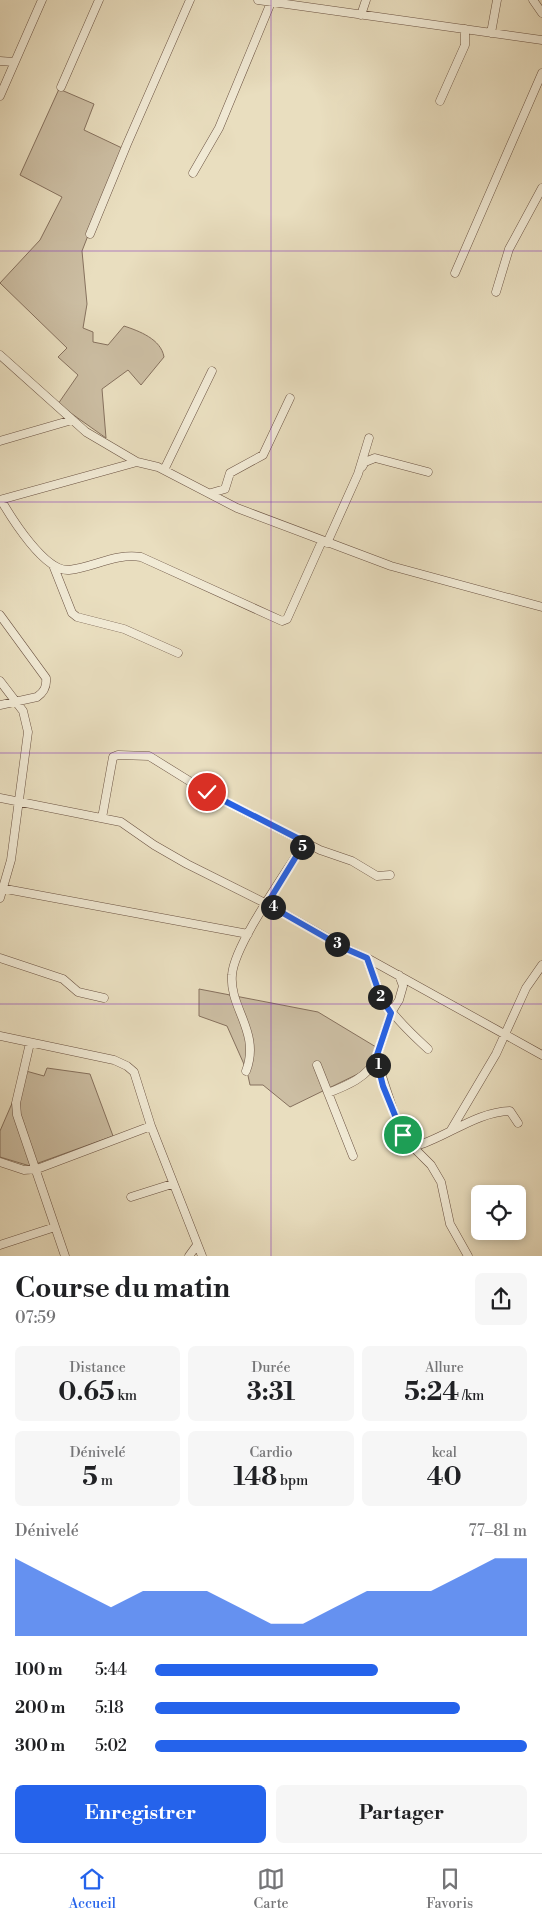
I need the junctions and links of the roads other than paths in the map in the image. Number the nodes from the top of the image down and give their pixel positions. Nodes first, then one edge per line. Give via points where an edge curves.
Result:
1 (42, 0) edge
2 (99, 0) edge
3 (190, 0) edge
4 (258, 0) edge
5 (366, 0) edge
6 (497, 0) edge
7 (533, 0) edge
8 (272, 1) edge
9 (542, 13) edge
10 (361, 15) junction
11 (465, 29) junction
12 (491, 33) junction
13 (542, 40) edge
14 (0, 61) edge
15 (14, 62) junction
16 (542, 73) edge
17 (61, 87) dead end
18 (0, 96) edge
19 (440, 101) dead end
20 (193, 173) dead end
21 (542, 188) edge
22 (90, 234) dead end
23 (455, 273) dead end
24 (496, 292) dead end
25 (0, 356) edge
26 (212, 371) dead end
27 (290, 398) dead end
28 (72, 420) junction
29 (369, 438) dead end
30 (0, 440) edge
31 (136, 462) junction
32 (164, 470) junction
33 (428, 472) dead end
34 (358, 474) junction
35 (211, 493) junction
36 (1, 500) edge
37 (325, 542) junction
38 (53, 566) junction
39 (542, 607) edge
40 (0, 615) edge
41 (178, 653) dead end
42 (0, 681) edge
43 (15, 702) junction
44 (0, 705) edge
45 (0, 798) edge
46 (18, 802) junction
47 (102, 818) junction
48 (305, 842) junction
49 (390, 876) dead end
50 (1, 888) edge
51 (0, 898) edge
52 (267, 904) junction
53 (248, 934) junction
54 (0, 958) edge
55 (367, 958) junction
56 (542, 965) edge
57 (399, 976) junction
58 (104, 998) dead end
59 (391, 1013) junction
60 (506, 1035) junction
61 (0, 1036) edge
62 (30, 1043) junction
63 (428, 1049) dead end
64 (542, 1055) edge
65 (376, 1058) junction
66 (316, 1065) dead end
67 (246, 1071) dead end
68 (328, 1093) junction
69 (518, 1123) dead end
70 (151, 1126) junction
71 (452, 1130) junction
72 (413, 1147) junction
73 (353, 1156) dead end
74 (0, 1162) edge
75 (36, 1169) junction
76 (172, 1184) junction
77 (131, 1197) dead end
78 (56, 1226) junction
79 (0, 1245) edge
80 (198, 1245) junction
81 (65, 1256) edge
82 (189, 1256) edge
83 (202, 1256) edge
84 (468, 1256) edge

1 - 15 street
2 - 17 street
3 - 22 street
4 - 8 street
5 - 10 street
6 - 12 street
7 - 9 street
8 - 10 street
8 - 20 street via 219,128
10 - 11 street
11 - 12 street
11 - 19 street via 465,45
12 - 13 street
14 - 15 street
15 - 18 street
16 - 23 street
21 - 24 street via 509,249
25 - 28 street
26 - 32 street
27 - 35 street via 263,455 230,473 225,489
28 - 30 street
28 - 31 street
29 - 34 street
31 - 32 street
31 - 36 street
32 - 35 street
33 - 34 street via 375,458 365,462
34 - 37 street
35 - 37 street via 237,508
36 - 38 street via 24,536
37 - 38 street via 285,621 141,557 122,556 68,570
37 - 39 street via 391,566
38 - 41 street via 72,613 77,617 124,629
40 - 43 street via 46,678 42,693
42 - 43 street
43 - 44 street
43 - 46 street via 23,711 28,732
45 - 46 street
46 - 47 street
46 - 50 street via 11,860
47 - 48 street via 113,757 149,756 207,792
47 - 52 street via 121,822 187,864
48 - 49 street via 352,861 377,876
48 - 52 street
50 - 51 street
50 - 53 street
52 - 53 street
52 - 55 street
53 - 67 street via 232,975 233,988 250,1039 251,1060
54 - 58 street via 63,978 78,992
55 - 57 street
55 - 59 street via 381,998
56 - 60 street via 526,988
57 - 59 street via 403,986
57 - 60 street
59 - 63 street
59 - 65 street
60 - 64 street
60 - 71 street
61 - 62 street
62 - 70 street via 114,1060 127,1066 134,1072
62 - 75 street via 16,1103 17,1115
65 - 68 street via 366,1074
65 - 72 street via 395,1116 403,1135
66 - 68 street
68 - 73 street
69 - 71 street via 510,1111
70 - 75 street
70 - 76 street via 162,1149
71 - 72 street
72 - 84 street via 431,1165 441,1182 450,1224
74 - 75 street via 24,1170
75 - 78 street
76 - 77 street
76 - 80 street
78 - 79 street
78 - 81 street
80 - 82 street
80 - 83 street

